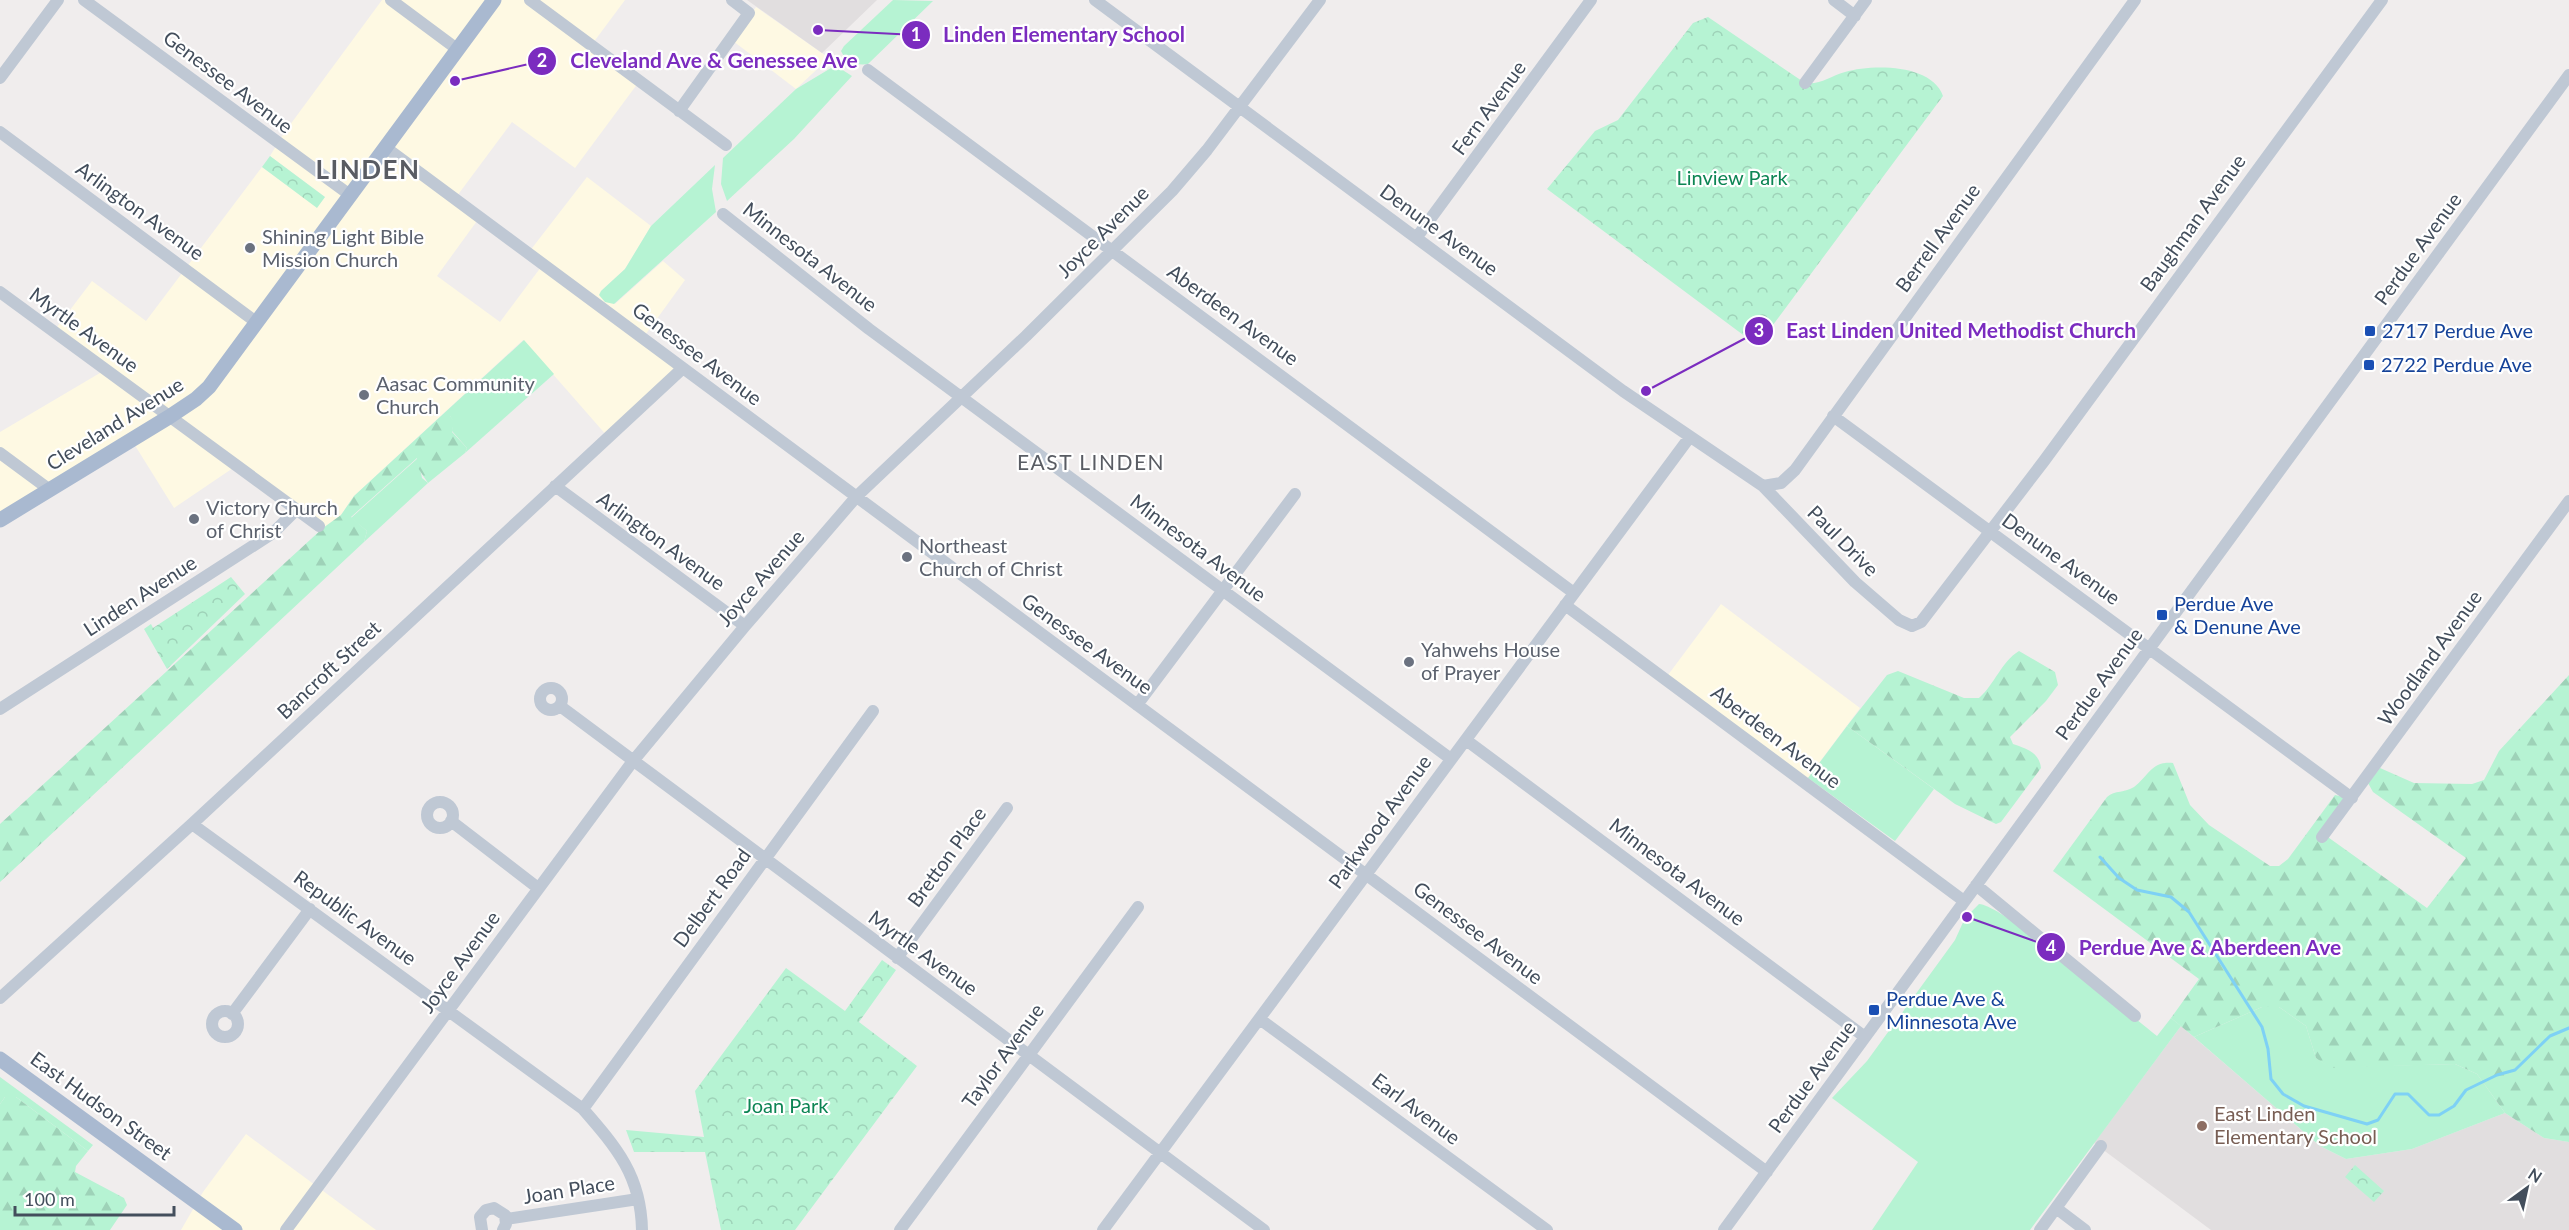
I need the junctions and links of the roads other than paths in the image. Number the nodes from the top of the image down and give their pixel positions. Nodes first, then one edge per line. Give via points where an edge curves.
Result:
1 (58, 0) edge
2 (84, 0) edge
3 (391, 0) edge
4 (494, 0) edge
5 (530, 0) edge
6 (732, 0) edge
7 (1095, 0) edge
8 (1320, 0) edge
9 (1591, 0) edge
10 (1834, 0) edge
11 (1866, 0) edge
12 (2135, 0) edge
13 (2382, 0) edge
14 (1855, 16) junction
15 (457, 49) junction
16 (868, 70) dead end
17 (2569, 75) edge
18 (0, 78) edge
19 (1805, 83) dead end
20 (1240, 106) junction
21 (679, 111) junction
22 (0, 132) edge
23 (726, 145) dead end
24 (385, 147) junction
25 (350, 195) junction
26 (723, 214) dead end
27 (1417, 237) junction
28 (1111, 251) junction
29 (0, 292) edge
30 (256, 322) junction
31 (683, 368) junction
32 (962, 396) junction
33 (1833, 416) junction
34 (169, 417) junction
35 (1689, 438) junction
36 (0, 453) edge
37 (555, 486) junction
38 (1763, 486) junction
39 (50, 490) junction
40 (1295, 494) dead end
41 (857, 496) junction
42 (2569, 501) edge
43 (296, 510) junction
44 (0, 520) edge
45 (319, 526) dead end
46 (1990, 530) junction
47 (1224, 591) junction
48 (1574, 593) junction
49 (1565, 605) junction
50 (1899, 620) joint
51 (745, 626) junction
52 (2149, 648) junction
53 (1137, 705) junction
54 (560, 706) dead end
55 (0, 709) edge
56 (873, 711) dead end
57 (1466, 740) junction
58 (1450, 759) junction
59 (633, 761) junction
60 (2352, 798) junction
61 (1007, 808) dead end
62 (451, 821) dead end
63 (192, 824) junction
64 (2322, 837) dead end
65 (764, 860) junction
66 (1365, 875) junction
67 (1976, 885) junction
68 (538, 888) junction
69 (1964, 902) junction
70 (1138, 907) dead end
71 (310, 909) junction
72 (897, 958) junction
73 (0, 998) edge
74 (449, 1011) junction
75 (232, 1014) dead end
76 (2135, 1016) dead end
77 (1261, 1020) junction
78 (1865, 1037) junction
79 (1028, 1055) junction
80 (0, 1059) edge
81 (583, 1109) junction
82 (2101, 1146) dead end
83 (1160, 1154) junction
84 (1767, 1172) junction
85 (638, 1199) junction
86 (2056, 1208) junction
87 (505, 1225) edge
88 (1728, 1228) edge
89 (235, 1230) edge
90 (286, 1230) edge
91 (482, 1230) edge
92 (642, 1230) edge
93 (900, 1230) edge
94 (1103, 1230) edge
95 (1264, 1230) edge
96 (1547, 1230) edge
97 (2040, 1230) edge
98 (2085, 1230) edge

1 - 18 street
2 - 25 street, Genessee Avenue
3 - 15 street
4 - 15 main road, Cleveland Avenue
5 - 21 street
6 - 21 street via 749,13
7 - 20 street, Denune Avenue
8 - 20 street, Joyce Avenue
9 - 27 street, Fern Avenue
10 - 14 street
11 - 14 street
12 - 33 street, Berrell Avenue
13 - 46 street, Baughman Avenue
14 - 19 street
15 - 24 main road, Cleveland Avenue
16 - 28 street, Aberdeen Avenue
17 - 52 street, Perdue Avenue
20 - 27 street, Denune Avenue
20 - 28 street, Joyce Avenue via 1172,191
21 - 23 street
22 - 30 street, Arlington Avenue
24 - 25 main road, Cleveland Avenue
24 - 31 street, Genessee Avenue
25 - 30 main road, Cleveland Avenue
26 - 32 street, Minnesota Avenue via 869,329
27 - 35 street, Denune Avenue
28 - 32 street, Joyce Avenue
28 - 48 street, Aberdeen Avenue
29 - 34 street, Myrtle Avenue
30 - 34 main road, Cleveland Avenue via 209,387
31 - 37 street, Bancroft Street
31 - 41 street, Genessee Avenue
32 - 41 street, Joyce Avenue
32 - 47 street, Minnesota Avenue
33 - 38 street, Berrell Avenue via 1795,470 1781,483
33 - 46 street, Denune Avenue
34 - 39 main road, Cleveland Avenue
34 - 43 street, Myrtle Avenue
35 - 38 street, Denune Avenue
35 - 48 street, Parkwood Avenue
36 - 39 street
37 - 51 street, Arlington Avenue
37 - 63 street, Bancroft Street
38 - 50 street, Paul Drive via 1856,582
39 - 44 main road, Cleveland Avenue
40 - 47 street
41 - 51 street, Joyce Avenue
41 - 53 street, Genessee Avenue
42 - 60 street, Woodland Avenue
43 - 45 street, Myrtle Avenue
43 - 55 street, Linden Avenue via 273,533
46 - 50 street, Baughman Avenue via 1921,622 1912,626
46 - 52 street, Denune Avenue
47 - 53 street
47 - 58 street, Minnesota Avenue
48 - 49 street, Parkwood Avenue
49 - 57 street, Parkwood Avenue
49 - 69 street, Aberdeen Avenue
51 - 59 street, Joyce Avenue
52 - 60 street, Denune Avenue
52 - 67 street, Perdue Avenue
53 - 66 street, Genessee Avenue
54 - 59 street, Myrtle Avenue
56 - 65 street, Delbert Road
57 - 58 street, Parkwood Avenue
57 - 78 street, Minnesota Avenue
58 - 66 street, Parkwood Avenue
59 - 65 street, Myrtle Avenue
59 - 68 street, Joyce Avenue
60 - 64 street, Woodland Avenue
61 - 72 street, Bretton Place
62 - 68 street
63 - 71 street, Republic Avenue
63 - 73 street, Bancroft Street
65 - 72 street, Myrtle Avenue
65 - 81 street, Delbert Road
66 - 77 street, Parkwood Avenue
66 - 84 street, Genessee Avenue
67 - 69 street, Perdue Avenue
67 - 76 street
68 - 74 street, Joyce Avenue
69 - 78 street, Perdue Avenue
70 - 79 street, Taylor Avenue
71 - 74 street, Republic Avenue
71 - 75 street
72 - 79 street, Myrtle Avenue
74 - 81 street, Republic Avenue
74 - 90 street, Joyce Avenue
77 - 83 street, Parkwood Avenue
77 - 96 street, Earl Avenue
78 - 84 street, Perdue Avenue
79 - 83 street, Myrtle Avenue
79 - 93 street, Taylor Avenue
80 - 89 main road, East Hudson Street
81 - 85 street, Republic Avenue via 619,1150
82 - 86 street
83 - 94 street, Parkwood Avenue
83 - 95 street, Myrtle Avenue
84 - 88 street, Perdue Avenue
85 - 87 street, Joan Place
85 - 92 street
86 - 97 street
86 - 98 street
87 - 91 street, Joan Place via 498,1209 486,1210 479,1221

